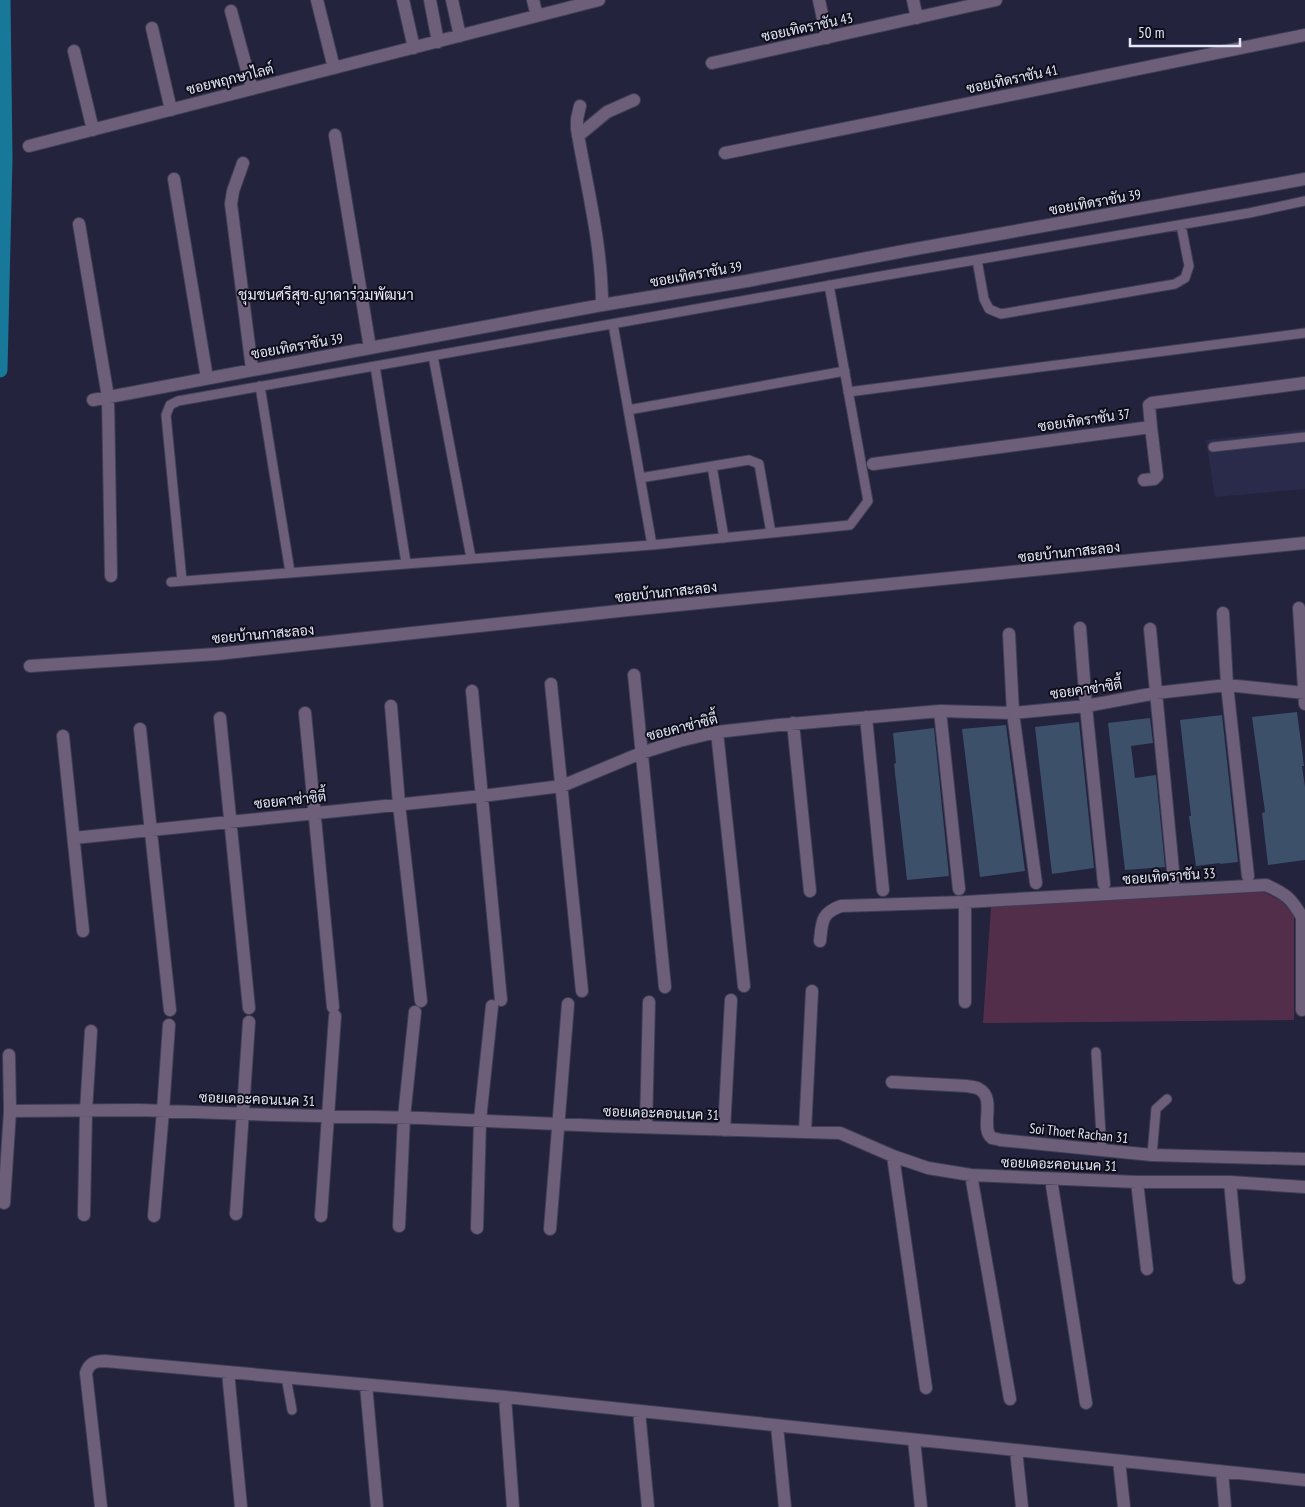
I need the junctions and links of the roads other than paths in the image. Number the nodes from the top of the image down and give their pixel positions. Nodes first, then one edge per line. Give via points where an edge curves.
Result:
1 (317, 0) edge
2 (403, 0) edge
3 (430, 0) edge
4 (452, 0) edge
5 (533, 0) edge
6 (599, 0) edge
7 (819, 0) edge
8 (912, 0) edge
9 (996, 0) edge
10 (231, 11) dead end
11 (537, 16) junction
12 (917, 18) junction
13 (152, 28) dead end
14 (1305, 35) edge
15 (460, 36) junction
16 (827, 38) junction
17 (438, 42) junction
18 (414, 48) junction
19 (74, 51) dead end
20 (712, 63) dead end
21 (334, 68) junction
22 (252, 90) junction
23 (634, 100) dead end
24 (580, 106) dead end
25 (171, 110) junction
26 (93, 130) junction
27 (335, 135) dead end
28 (578, 136) junction
29 (29, 146) dead end
30 (726, 153) dead end
31 (242, 163) dead end
32 (174, 179) dead end
33 (1305, 179) edge
34 (1305, 202) edge
35 (79, 224) dead end
36 (1181, 225) junction
37 (977, 260) junction
38 (829, 285) junction
39 (602, 305) junction
40 (613, 324) junction
41 (1305, 333) edge
42 (370, 348) junction
43 (434, 356) junction
44 (376, 366) junction
45 (252, 369) junction
46 (844, 371) junction
47 (208, 378) junction
48 (1305, 383) edge
49 (260, 386) junction
50 (848, 392) junction
51 (108, 397) junction
52 (93, 400) dead end
53 (628, 410) junction
54 (1151, 426) junction
55 (1305, 437) edge
56 (1213, 447) dead end
57 (874, 464) dead end
58 (712, 466) junction
59 (640, 478) junction
60 (1144, 480) dead end
61 (771, 533) junction
62 (724, 538) junction
63 (1305, 543) edge
64 (652, 545) junction
65 (471, 558) junction
66 (406, 563) junction
67 (290, 572) junction
68 (111, 576) dead end
69 (182, 581) junction
70 (171, 582) dead end
71 (1299, 608) dead end
72 (1223, 613) dead end
73 (1080, 628) dead end
74 (1150, 629) dead end
75 (1010, 634) dead end
76 (30, 666) dead end
77 (634, 676) dead end
78 (551, 684) dead end
79 (1227, 685) junction
80 (472, 691) dead end
81 (1156, 693) junction
82 (1305, 697) edge
83 (391, 706) dead end
84 (1086, 706) junction
85 (940, 711) junction
86 (305, 713) dead end
87 (1013, 713) junction
88 (866, 717) junction
89 (220, 718) dead end
90 (793, 723) junction
91 (140, 729) dead end
92 (717, 732) junction
93 (63, 736) dead end
94 (641, 753) junction
95 (562, 786) junction
96 (482, 796) junction
97 (400, 804) junction
98 (314, 813) junction
99 (230, 822) junction
100 (150, 830) junction
101 (74, 838) junction
102 (1248, 876) dead end
103 (1174, 881) dead end
104 (1036, 883) dead end
105 (1104, 884) dead end
106 (959, 889) dead end
107 (883, 890) dead end
108 (810, 891) dead end
109 (965, 902) junction
110 (1304, 917) edge
111 (83, 931) dead end
112 (820, 941) dead end
113 (1304, 976) edge
114 (744, 986) dead end
115 (665, 987) dead end
116 (582, 991) dead end
117 (812, 991) dead end
118 (731, 1000) dead end
119 (649, 1002) dead end
120 (965, 1002) dead end
121 (568, 1004) dead end
122 (249, 1008) dead end
123 (170, 1010) dead end
124 (1302, 1010) dead end
125 (249, 1022) dead end
126 (168, 1025) dead end
127 (91, 1031) dead end
128 (1096, 1052) dead end
129 (9, 1054) dead end
130 (892, 1082) dead end
131 (1167, 1099) dead end
132 (10, 1111) junction
133 (86, 1111) junction
134 (163, 1112) junction
135 (244, 1113) junction
136 (329, 1116) junction
137 (404, 1117) junction
138 (480, 1120) junction
139 (558, 1124) junction
140 (646, 1127) junction
141 (724, 1130) junction
142 (805, 1132) junction
143 (1102, 1151) junction
144 (1152, 1155) junction
145 (893, 1156) junction
146 (1305, 1159) edge
147 (971, 1175) junction
148 (1051, 1179) junction
149 (1137, 1182) junction
150 (1230, 1182) junction
151 (1305, 1187) edge
152 (4, 1203) dead end
153 (236, 1214) dead end
154 (84, 1215) dead end
155 (154, 1216) dead end
156 (321, 1216) dead end
157 (399, 1226) dead end
158 (477, 1228) dead end
159 (550, 1229) dead end
160 (1147, 1269) dead end
161 (1239, 1278) dead end
162 (228, 1372) junction
163 (286, 1377) junction
164 (366, 1385) junction
165 (926, 1388) dead end
166 (505, 1397) junction
167 (1010, 1399) dead end
168 (1086, 1403) dead end
169 (292, 1410) dead end
170 (639, 1411) junction
171 (777, 1426) junction
172 (914, 1440) junction
173 (1016, 1450) junction
174 (1119, 1461) junction
175 (1222, 1472) junction
176 (1305, 1480) edge
177 (101, 1507) edge
178 (241, 1507) edge
179 (377, 1507) edge
180 (513, 1507) edge
181 (648, 1507) edge
182 (785, 1507) edge
183 (921, 1507) edge
184 (1022, 1507) edge
185 (1124, 1507) edge
186 (1225, 1507) edge

1 - 21 street
2 - 18 street
3 - 17 street
4 - 15 street
5 - 11 street
6 - 11 street, ซอยพฤกษาไลต์
7 - 16 street
8 - 12 street
9 - 12 street, ซอยเทิดราชัน 43
10 - 22 street
11 - 15 street, ซอยพฤกษาไลต์
12 - 16 street, ซอยเทิดราชัน 43
13 - 25 street
14 - 30 street, ซอยเทิดราชัน 41
15 - 17 street, ซอยพฤกษาไลต์
16 - 20 street, ซอยเทิดราชัน 43
17 - 18 street, ซอยพฤกษาไลต์
18 - 21 street, ซอยพฤกษาไลต์
19 - 26 street
21 - 22 street, ซอยพฤกษาไลต์
22 - 25 street, ซอยพฤกษาไลต์
23 - 28 street via 607,112
24 - 28 street
25 - 26 street, ซอยพฤกษาไลต์
26 - 29 street, ซอยพฤกษาไลต์
27 - 42 street
28 - 39 street via 598,239
31 - 45 street via 231,204
32 - 47 street
33 - 39 street, ซอยเทิดราชัน 39
34 - 36 lane
35 - 51 street
36 - 37 lane
36 - 37 lane via 1189,266 1185,278 1175,284 1001,314 989,309 984,300
37 - 38 lane
38 - 40 lane
38 - 46 lane
39 - 42 street, ซอยเทิดราชัน 39
40 - 43 lane
40 - 53 lane
41 - 50 lane
42 - 45 street, ซอยเทิดราชัน 39
43 - 44 lane
43 - 65 lane
44 - 49 lane
44 - 66 lane
45 - 47 street, ซอยเทิดราชัน 39
46 - 50 lane
46 - 53 lane
47 - 51 street, ซอยเทิดราชัน 39
48 - 54 street, ซอยเทิดราชัน 37 via 1152,403
49 - 67 lane
49 - 69 lane via 178,401 170,405 166,415
50 - 61 lane via 868,501 850,525
51 - 52 street, ซอยเทิดราชัน 39
51 - 68 street
53 - 59 lane
54 - 57 street, ซอยเทิดราชัน 37
54 - 60 street via 1158,476
55 - 56 lane
58 - 59 lane
58 - 61 lane via 749,460 759,464
58 - 62 lane
59 - 64 lane
61 - 62 lane
62 - 64 lane
63 - 76 street, ซอยบ้านกาสะลอง via 217,654
64 - 65 lane
65 - 66 lane
66 - 67 lane
67 - 69 lane
69 - 70 lane
71 - 82 street
72 - 79 street
73 - 84 street
74 - 81 street
75 - 87 street
77 - 94 street
78 - 95 street
79 - 81 street, ซอยคาซ่าซิตี้
79 - 82 street, ซอยคาซ่าซิตี้
79 - 102 street
80 - 96 street
81 - 84 street, ซอยคาซ่าซิตี้
81 - 103 street
83 - 97 street
84 - 87 street, ซอยคาซ่าซิตี้
84 - 105 street
85 - 87 street, ซอยคาซ่าซิตี้
85 - 88 street, ซอยคาซ่าซิตี้
85 - 106 street
86 - 98 street
87 - 104 street
88 - 90 street, ซอยคาซ่าซิตี้
88 - 107 street
89 - 99 street
90 - 92 street, ซอยคาซ่าซิตี้
90 - 108 street
91 - 100 street
92 - 94 street, ซอยคาซ่าซิตี้
92 - 114 street
93 - 101 street
94 - 95 street, ซอยคาซ่าซิตี้
94 - 115 street
95 - 96 street, ซอยคาซ่าซิตี้
95 - 116 street
96 - 97 street, ซอยคาซ่าซิตี้
96 - 138 street via 496,1003
97 - 98 street, ซอยคาซ่าซิตี้
97 - 137 street via 418,1007
98 - 99 street, ซอยคาซ่าซิตี้
98 - 136 street via 334,1012
99 - 100 street, ซอยคาซ่าซิตี้
99 - 122 street
100 - 101 street, ซอยคาซ่าซิตี้
100 - 123 street
101 - 111 street
109 - 110 street, ซอยเทิดราชัน 33 via 1266,885 1285,894
109 - 112 street, ซอยเทิดราชัน 33 via 841,906 826,914
109 - 120 street
110 - 113 street, ซอยเทิดราชัน 33
113 - 124 street, ซอยเทิดราชัน 33
117 - 142 street
118 - 141 street
119 - 140 street
121 - 139 street
125 - 135 street
126 - 134 street
127 - 133 street
128 - 143 lane
129 - 132 street
130 - 143 street, Soi Thoet Rachan 31 via 979,1088 987,1102 988,1134 992,1138
131 - 144 lane via 1156,1109
132 - 133 street, ซอยเดอะคอนเนค 31
132 - 152 street
133 - 134 street, ซอยเดอะคอนเนค 31
133 - 154 street
134 - 135 street, ซอยเดอะคอนเนค 31
134 - 155 street
135 - 136 street, ซอยเดอะคอนเนค 31
135 - 153 street
136 - 137 street, ซอยเดอะคอนเนค 31
136 - 156 street
137 - 138 street, ซอยเดอะคอนเนค 31
137 - 157 street
138 - 139 street, ซอยเดอะคอนเนค 31
138 - 158 street
139 - 140 street, ซอยเดอะคอนเนค 31
139 - 159 street
140 - 141 street, ซอยเดอะคอนเนค 31
141 - 142 street, ซอยเดอะคอนเนค 31
142 - 145 street, ซอยเดอะคอนเนค 31 via 840,1133
143 - 144 street, Soi Thoet Rachan 31
144 - 146 street, Soi Thoet Rachan 31
145 - 147 street, ซอยเดอะคอนเนค 31 via 928,1168
145 - 165 street
147 - 148 street, ซอยเดอะคอนเนค 31
147 - 167 street
148 - 149 street, ซอยเดอะคอนเนค 31
148 - 168 street
149 - 150 street, ซอยเดอะคอนเนค 31
149 - 160 street
150 - 151 street, ซอยเดอะคอนเนค 31
150 - 161 street
162 - 163 street
162 - 177 street via 105,1360 88,1367 86,1373
162 - 178 street
163 - 164 street
163 - 169 lane
164 - 166 street
164 - 179 street
166 - 170 street
166 - 180 street
170 - 171 street
170 - 181 street
171 - 172 street
171 - 182 street
172 - 173 street
172 - 183 street
173 - 174 street
173 - 184 street
174 - 175 street
174 - 185 street
175 - 176 street
175 - 186 street

